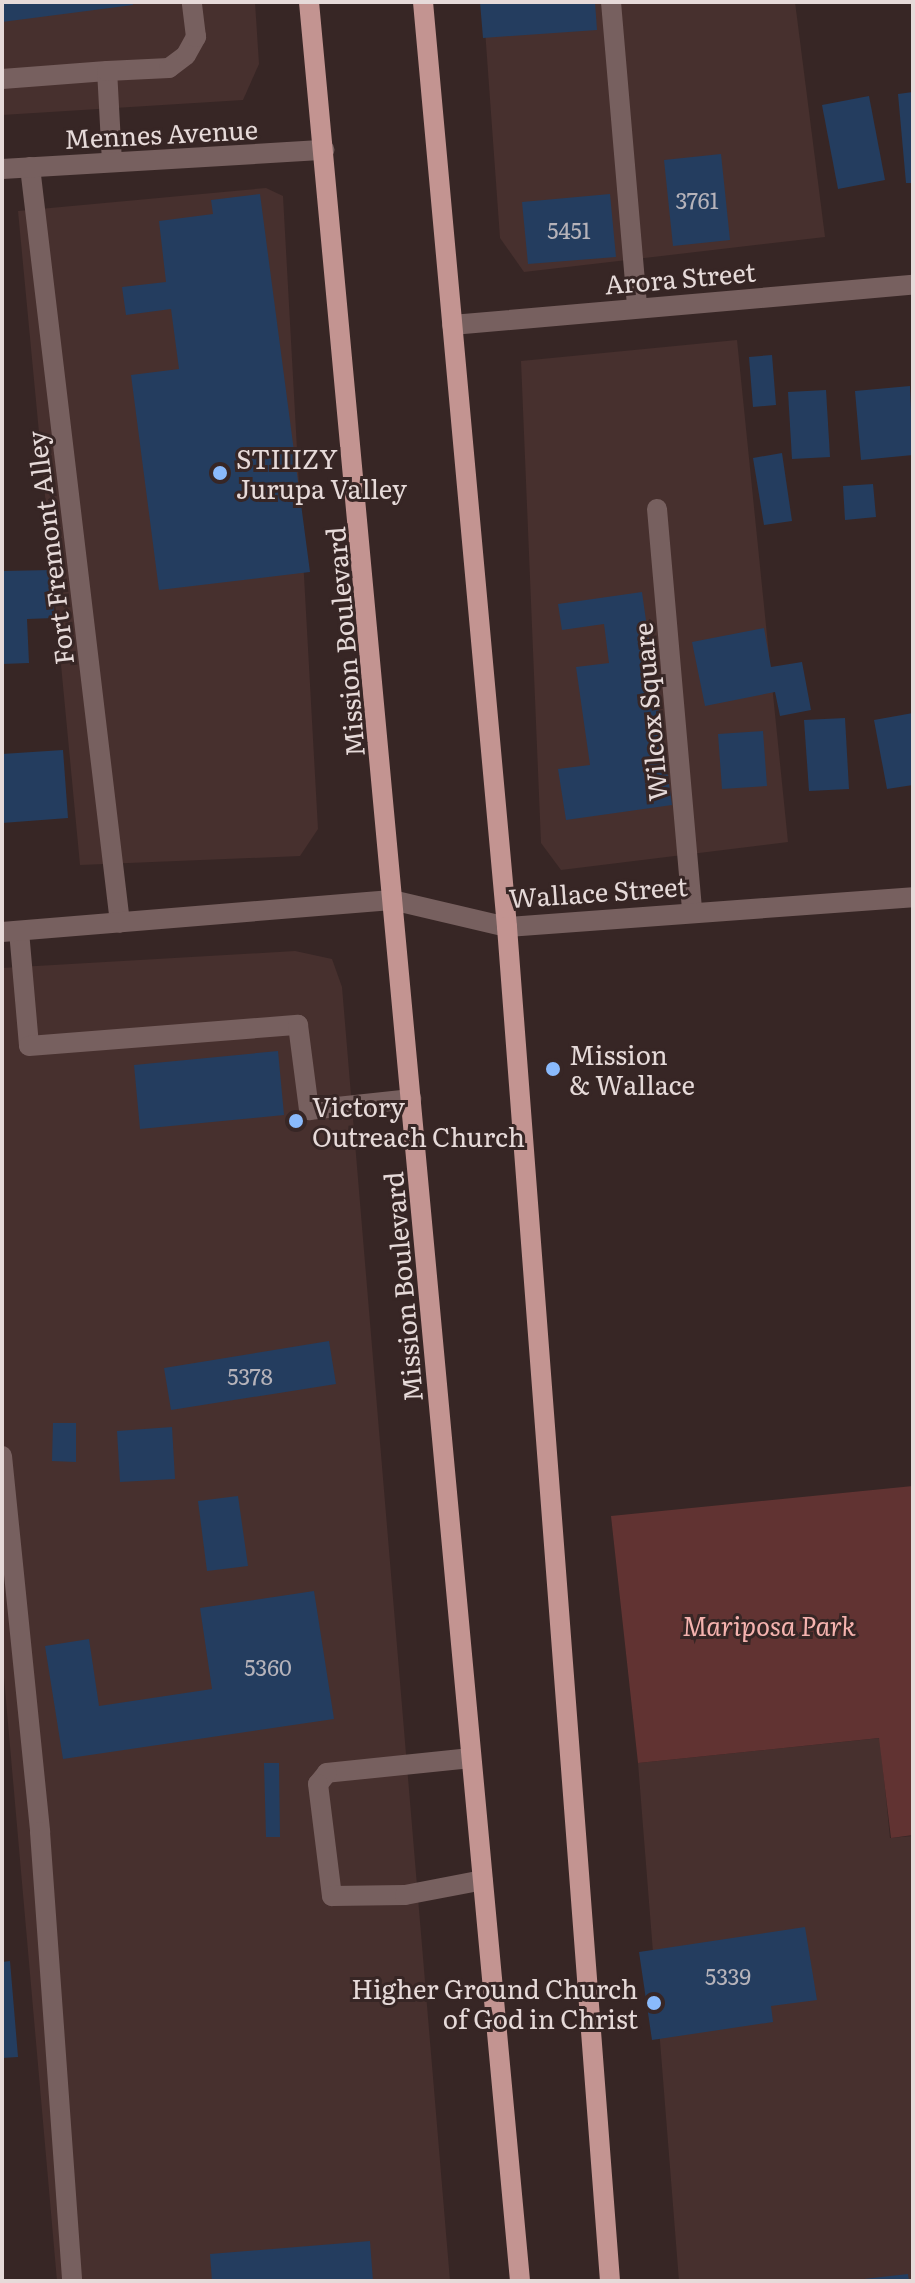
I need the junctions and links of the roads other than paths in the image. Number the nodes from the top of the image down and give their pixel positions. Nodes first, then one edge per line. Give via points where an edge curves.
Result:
1 (192, 2) edge
2 (309, 2) edge
3 (423, 2) edge
4 (611, 2) edge
5 (107, 71) junction
6 (2, 79) edge
7 (324, 150) junction
8 (112, 162) junction
9 (30, 167) junction
10 (2, 169) edge
11 (913, 285) edge
12 (637, 306) junction
13 (452, 325) junction
14 (657, 509) dead end
15 (913, 897) edge
16 (392, 900) junction
17 (692, 911) junction
18 (120, 923) junction
19 (507, 927) junction
20 (11, 932) edge
21 (411, 1099) junction
22 (2, 1456) edge
23 (471, 1758) junction
24 (483, 1880) junction
25 (72, 2281) edge
26 (520, 2281) edge
27 (610, 2281) edge

1 - 5 street via 196,37 186,55 169,68
2 - 7 main road, Mission Boulevard
3 - 13 main road
4 - 12 street
5 - 6 street
5 - 8 street
7 - 8 street, Mennes Avenue
7 - 16 main road, Mission Boulevard
8 - 9 street, Mennes Avenue
9 - 10 street, Mennes Avenue
9 - 18 street, Fort Fremont Alley
11 - 12 street, Arora Street
12 - 13 street, Arora Street
13 - 19 main road
14 - 17 street, Wilcox Square
15 - 17 street, Wallace Street
16 - 18 street, Wallace Street
16 - 19 street, Wallace Street
16 - 21 main road, Mission Boulevard
17 - 19 street, Wallace Street
18 - 20 street, Wallace Street
19 - 27 main road
20 - 21 street via 29,1046 298,1025 309,1110
21 - 23 main road, Mission Boulevard
22 - 25 street via 40,1832
23 - 24 main road, Mission Boulevard
23 - 24 street via 339,1771 318,1784 332,1896 405,1895
24 - 26 main road, Mission Boulevard

